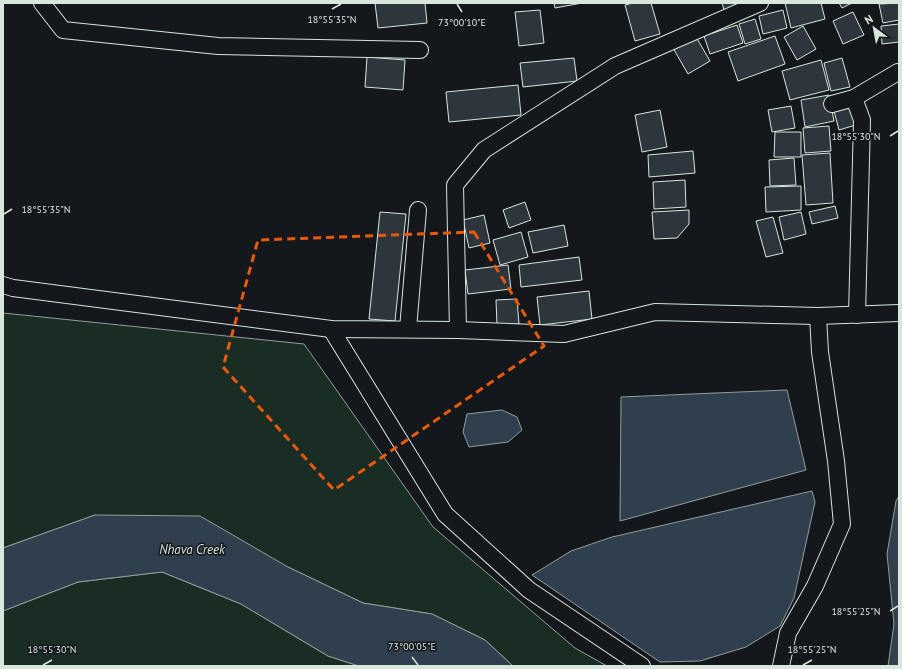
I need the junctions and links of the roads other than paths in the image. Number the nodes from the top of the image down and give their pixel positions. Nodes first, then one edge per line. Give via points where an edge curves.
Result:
1 (42, 3) edge
2 (760, 3) edge
3 (420, 50) dead end
4 (898, 72) edge
5 (854, 98) junction
6 (832, 104) dead end
7 (418, 210) dead end
8 (3, 285) edge
9 (899, 313) edge
10 (857, 315) junction
11 (818, 316) junction
12 (331, 329) junction
13 (408, 329) junction
14 (458, 330) junction
15 (642, 666) edge
16 (781, 666) edge

1 - 3 street via 63,30 218,46
2 - 14 street via 615,66 484,150 455,185
4 - 5 street
5 - 6 street
5 - 10 street via 862,120
7 - 13 street
8 - 12 street
9 - 10 street
10 - 11 street
11 - 14 street via 655,312 564,334
11 - 16 street via 820,352 836,461 842,524 815,586 788,633
12 - 13 street
12 - 15 street via 445,514 529,590
13 - 14 street

